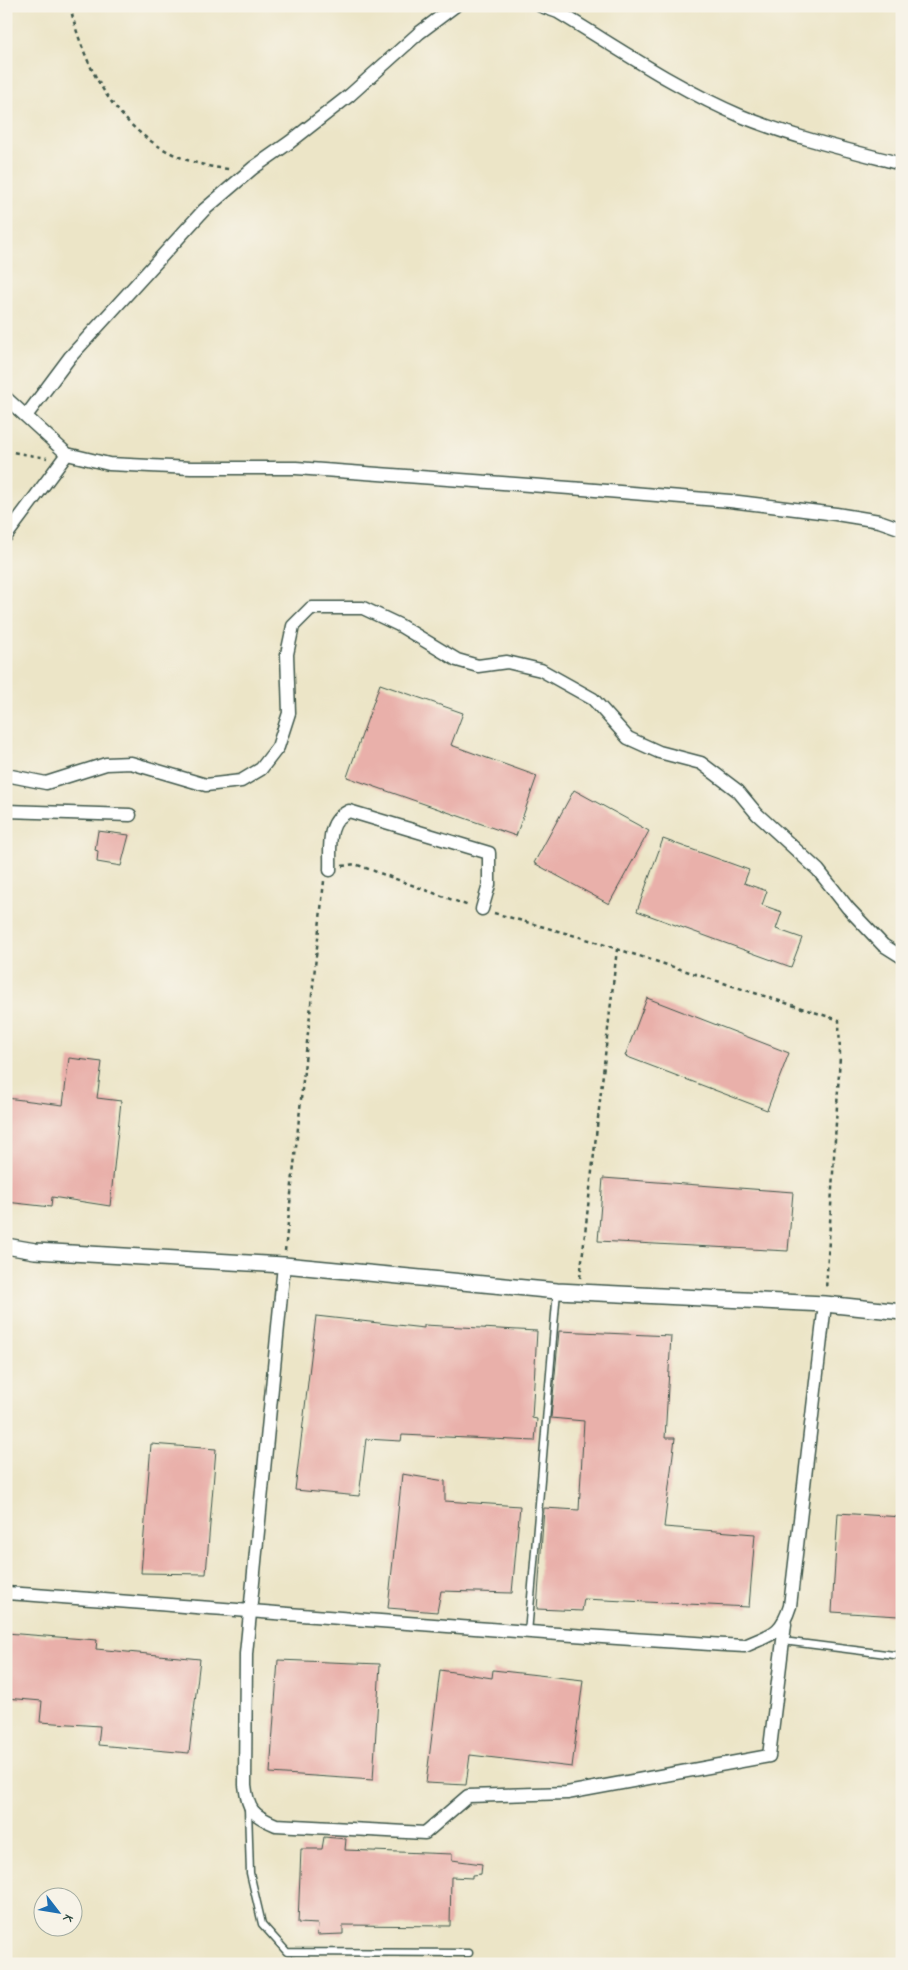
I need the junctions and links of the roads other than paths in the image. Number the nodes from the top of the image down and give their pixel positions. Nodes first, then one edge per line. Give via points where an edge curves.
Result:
1 (455, 6) edge
2 (541, 6) edge
3 (902, 164) edge
4 (6, 398) edge
5 (26, 416) junction
6 (67, 454) junction
7 (902, 529) edge
8 (6, 536) edge
9 (6, 775) edge
10 (6, 811) edge
11 (130, 815) dead end
12 (330, 870) road end
13 (482, 909) road end
14 (902, 957) edge
15 (6, 1246) edge
16 (284, 1265) junction
17 (557, 1291) junction
18 (825, 1304) junction
19 (902, 1312) edge
20 (6, 1594) edge
21 (250, 1609) junction
22 (784, 1624) junction
23 (528, 1633) junction
24 (783, 1641) junction
25 (902, 1656) edge
26 (248, 1804) junction
27 (469, 1952) dead end

1 - 5 street via 350,95 253,168 204,210 70,357
2 - 3 street via 558,12 686,89 741,116
4 - 5 street
5 - 6 street
6 - 7 street via 109,464 296,468 711,500 836,514 879,521
6 - 8 street
9 - 14 street via 46,783 106,764 130,762 206,785 241,781 262,769 278,747 288,713 287,654 293,626 312,608 363,608 399,625 457,660 478,666 508,662 541,670 594,699 628,738 660,752 701,763 738,791 757,814 818,870 883,945
10 - 11 street
12 - 13 street via 332,825 339,815 350,811 490,852 488,885
15 - 16 street via 36,1251
16 - 17 street
16 - 21 street
17 - 18 street
17 - 23 lane
18 - 19 street
18 - 22 street via 790,1606
20 - 21 street
21 - 23 street
21 - 26 street via 245,1736
22 - 23 street via 775,1632 744,1646
22 - 24 street
24 - 25 lane
24 - 26 street via 769,1756 567,1793 468,1796 425,1833 276,1825 257,1817
26 - 27 lane via 250,1873 262,1924 287,1952

